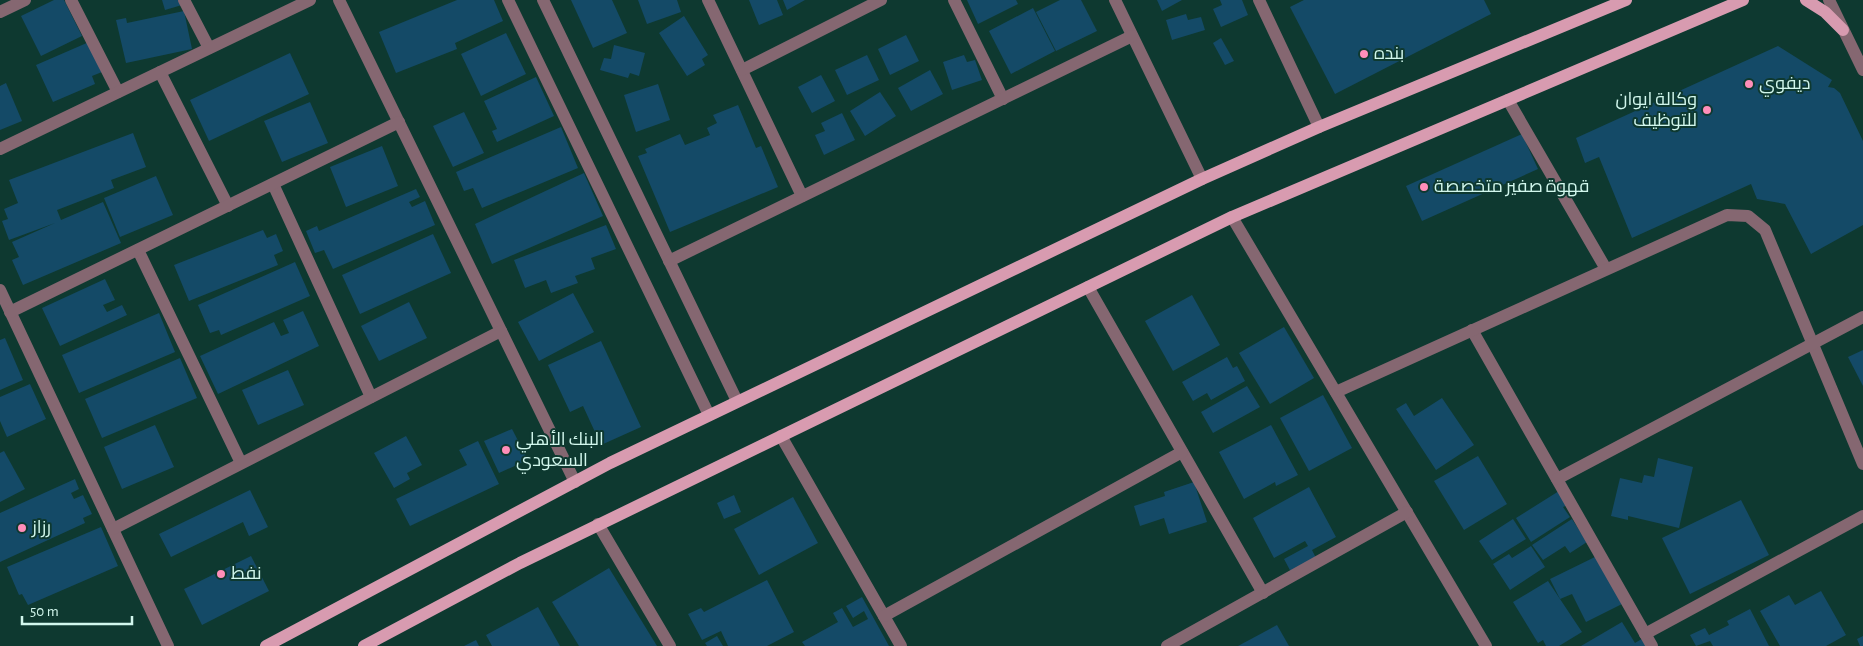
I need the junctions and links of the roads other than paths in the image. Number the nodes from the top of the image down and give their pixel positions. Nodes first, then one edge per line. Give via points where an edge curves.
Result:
1 (25, 0) edge
2 (71, 0) edge
3 (184, 0) edge
4 (310, 0) edge
5 (339, 0) edge
6 (508, 0) edge
7 (543, 0) edge
8 (708, 0) edge
9 (881, 0) edge
10 (954, 0) edge
11 (1115, 0) edge
12 (1259, 0) edge
13 (1626, 0) edge
14 (1743, 0) edge
15 (1806, 0) edge
16 (1829, 0) edge
17 (295, 3) edge
18 (0, 12) edge
19 (1844, 30) junction
20 (1132, 36) junction
21 (209, 48) junction
22 (742, 70) junction
23 (1863, 70) edge
24 (160, 72) junction
25 (118, 92) junction
26 (1003, 99) junction
27 (1508, 100) junction
28 (399, 122) junction
29 (1318, 127) junction
30 (0, 149) edge
31 (1202, 179) junction
32 (273, 184) junction
33 (802, 196) junction
34 (228, 206) junction
35 (1232, 217) junction
36 (138, 250) junction
37 (669, 261) junction
38 (1606, 270) junction
39 (1088, 287) junction
40 (0, 290) edge
41 (10, 312) junction
42 (1863, 317) edge
43 (1472, 330) junction
44 (500, 331) junction
45 (1812, 343) junction
46 (1336, 392) junction
47 (371, 397) junction
48 (737, 401) junction
49 (709, 415) junction
50 (781, 436) junction
51 (1182, 452) junction
52 (241, 463) junction
53 (1863, 464) edge
54 (1557, 479) junction
55 (575, 482) junction
56 (1407, 512) junction
57 (1863, 516) edge
58 (598, 524) junction
59 (113, 529) junction
60 (1263, 593) junction
61 (884, 616) junction
62 (1645, 634) junction
63 (168, 646) edge
64 (266, 646) edge
65 (364, 646) edge
66 (670, 646) edge
67 (901, 646) edge
68 (1167, 646) edge
69 (1486, 646) edge
70 (1652, 646) edge

1 - 18 street
2 - 25 street
3 - 21 street
4 - 17 street
5 - 28 street
6 - 49 street
7 - 37 street
8 - 22 street
9 - 22 street
10 - 26 street
11 - 20 street
12 - 29 street
13 - 29 main road
14 - 27 main road
15 - 19 main road
16 - 19 street
17 - 21 street
19 - 23 street
20 - 26 street
20 - 31 street
21 - 24 street
22 - 33 street
24 - 25 street
24 - 34 street
25 - 30 street
26 - 33 street
27 - 35 main road
27 - 38 street
28 - 32 street
28 - 44 street
29 - 31 main road
31 - 48 main road
32 - 34 street
32 - 47 street
33 - 37 street
34 - 36 street
35 - 39 main road
35 - 46 street
36 - 41 street
36 - 52 street
37 - 48 street
38 - 43 street
38 - 45 street via 1727,214 1748,216 1765,230
39 - 50 main road
39 - 51 street
40 - 41 street
41 - 59 street
42 - 45 street
43 - 46 street
43 - 54 street
44 - 47 street
44 - 55 street
45 - 53 street
45 - 54 street
46 - 56 street
47 - 52 street
48 - 49 main road
49 - 55 main road
50 - 58 main road
50 - 61 street
51 - 60 street
51 - 61 street
52 - 59 street
54 - 62 street
55 - 64 main road
56 - 60 street
56 - 69 street
57 - 62 street
58 - 65 main road
58 - 66 street
59 - 63 street
60 - 68 street
61 - 67 street
62 - 70 street

